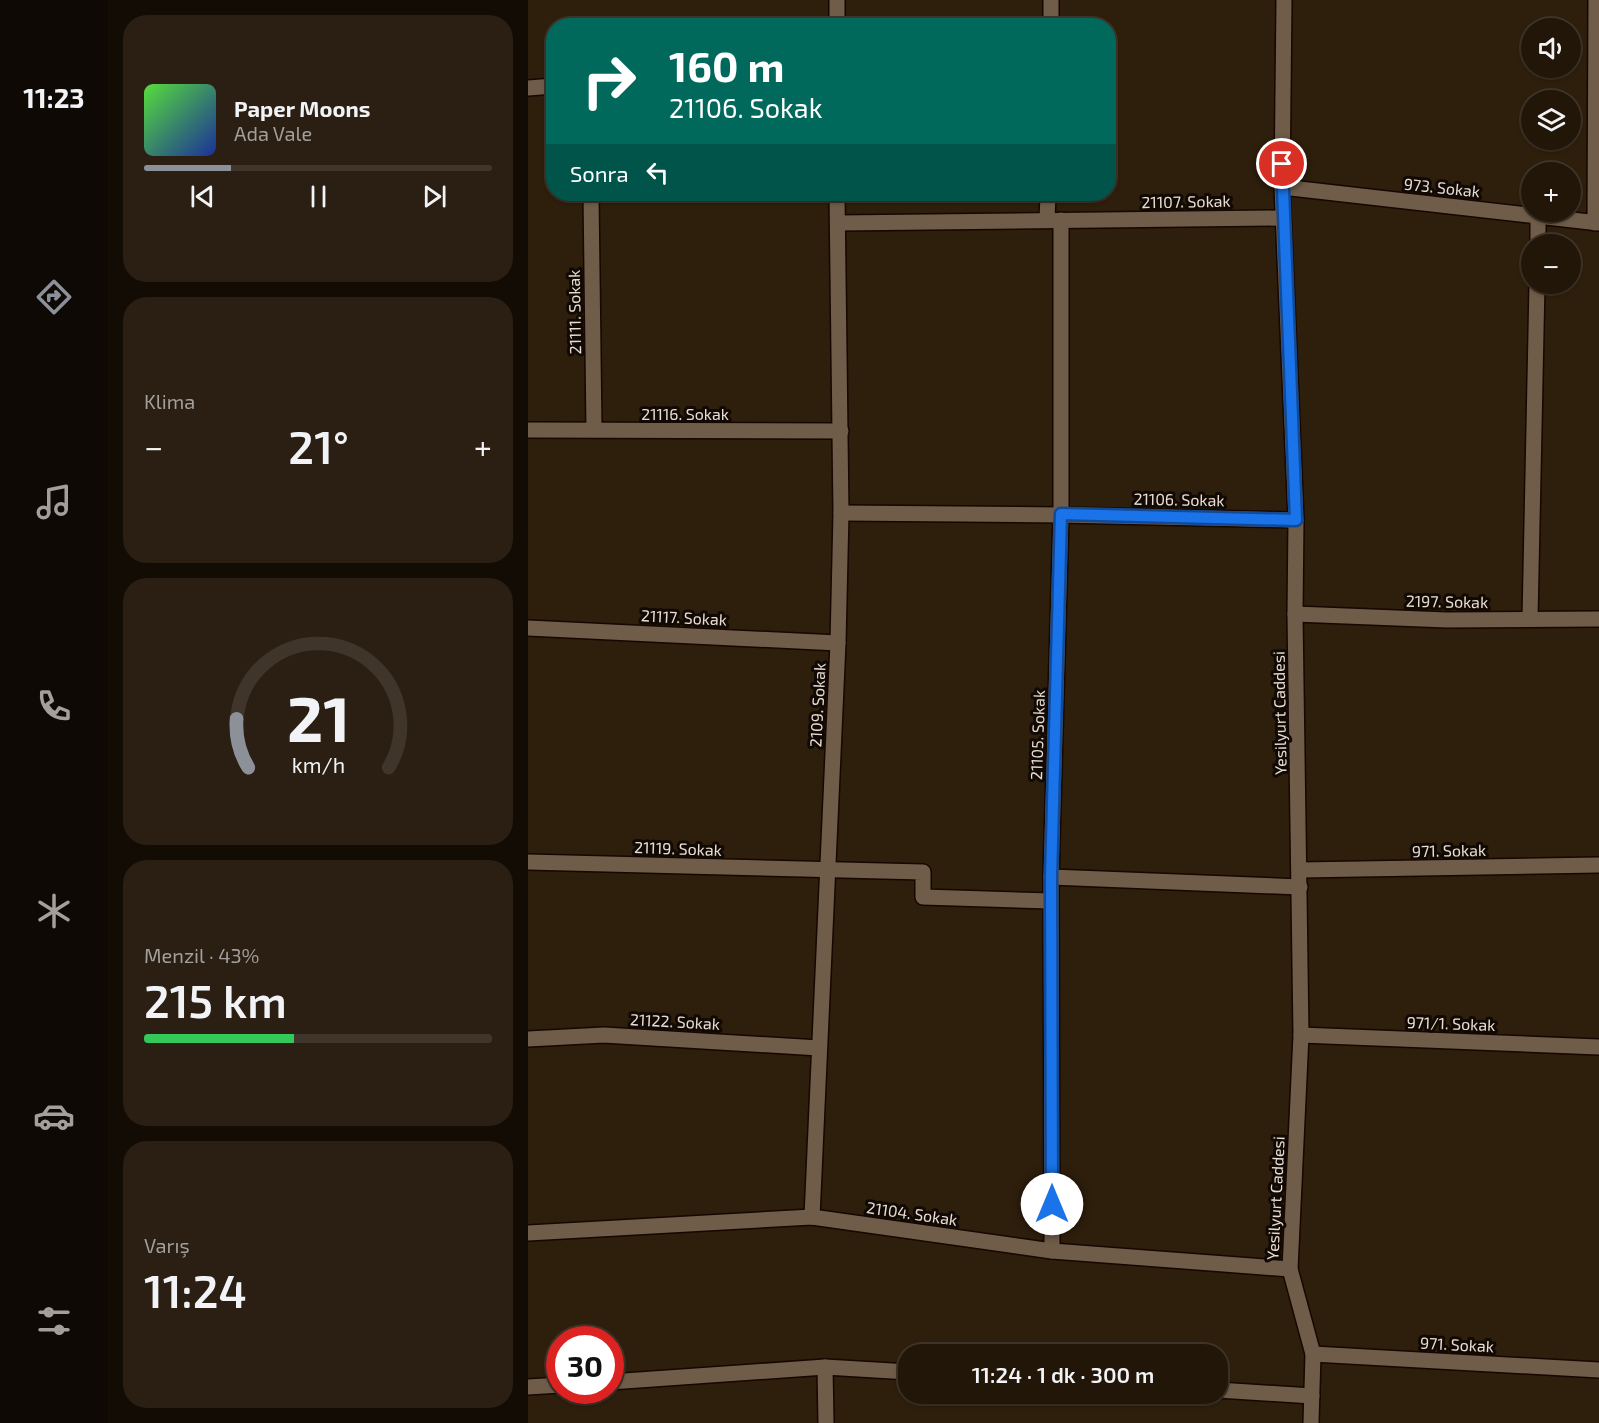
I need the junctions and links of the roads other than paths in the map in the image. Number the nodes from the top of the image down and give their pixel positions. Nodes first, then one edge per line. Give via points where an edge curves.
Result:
1 (837, 0) edge
2 (1051, 0) edge
3 (1284, 0) edge
4 (1596, 0) edge
5 (837, 18) edge
6 (1050, 18) edge
7 (546, 87) edge
8 (528, 88) edge
9 (1282, 187) junction
10 (591, 201) edge
11 (837, 201) edge
12 (1050, 201) edge
13 (1521, 214) edge
14 (1283, 218) junction
15 (1054, 220) junction
16 (1581, 221) edge
17 (838, 223) junction
18 (1597, 223) edge
19 (1537, 294) edge
20 (528, 430) edge
21 (594, 430) junction
22 (841, 431) junction
23 (841, 513) junction
24 (1061, 514) junction
25 (1296, 520) junction
26 (1295, 614) junction
27 (1530, 619) junction
28 (1599, 619) edge
29 (528, 628) edge
30 (838, 643) junction
31 (528, 862) edge
32 (1599, 865) edge
33 (827, 870) junction
34 (1300, 870) junction
35 (1051, 877) junction
36 (1300, 887) junction
37 (1051, 901) junction
38 (1301, 1035) junction
39 (528, 1039) edge
40 (1599, 1047) edge
41 (819, 1048) junction
42 (812, 1217) junction
43 (528, 1233) edge
44 (1052, 1251) junction
45 (1290, 1269) junction
46 (1313, 1354) junction
47 (825, 1367) junction
48 (1599, 1370) edge
49 (898, 1371) edge
50 (624, 1381) edge
51 (546, 1386) edge
52 (528, 1387) edge
53 (1228, 1391) edge
54 (1312, 1396) junction
55 (826, 1423) edge
56 (1311, 1423) edge

1 - 5 street
2 - 6 street
3 - 9 street, Yesilyurt Caddesi
4 - 18 street
7 - 8 street
9 - 13 street, 973. Sokak
9 - 14 street, Yesilyurt Caddesi
10 - 21 street, 21111. Sokak
11 - 17 street, 2109. Sokak
12 - 15 street, 21105. Sokak
14 - 15 street, 21107. Sokak
14 - 25 street, Yesilyurt Caddesi
15 - 17 street, 21107. Sokak
15 - 24 street, 21105. Sokak
16 - 18 street, 973. Sokak
17 - 22 street, 2109. Sokak
19 - 27 street
20 - 21 street, 21116. Sokak
21 - 22 street, 21116. Sokak
22 - 23 street, 2109. Sokak
23 - 24 street, 21106. Sokak
23 - 30 street, 2109. Sokak
24 - 25 street, 21106. Sokak
24 - 35 street, 21105. Sokak
25 - 26 street, Yesilyurt Caddesi
26 - 27 street, 2197. Sokak
26 - 34 street, Yesilyurt Caddesi
27 - 28 street, 2197. Sokak
29 - 30 street, 21117. Sokak
30 - 33 street, 2109. Sokak
31 - 33 street, 21119. Sokak
32 - 34 street, 971. Sokak
33 - 37 street, 21119. Sokak via 923,872 923,897
33 - 41 street, 2109. Sokak
34 - 36 street, Yesilyurt Caddesi
35 - 36 street
35 - 37 street, 21105. Sokak
36 - 38 street, Yesilyurt Caddesi
37 - 44 street, 21105. Sokak
38 - 40 street, 971/1. Sokak
38 - 45 street, Yesilyurt Caddesi
39 - 41 street, 21122. Sokak via 604,1035
41 - 42 street, 2109. Sokak
42 - 43 street, 21104. Sokak
42 - 44 street, 21104. Sokak
44 - 45 street, 21104. Sokak
45 - 46 street, Yesilyurt Caddesi
46 - 48 street, 971. Sokak
46 - 54 street, Yesilyurt Caddesi
47 - 49 street
47 - 50 street
47 - 55 street
51 - 52 street
53 - 54 street
54 - 56 street, Yesilyurt Caddesi

